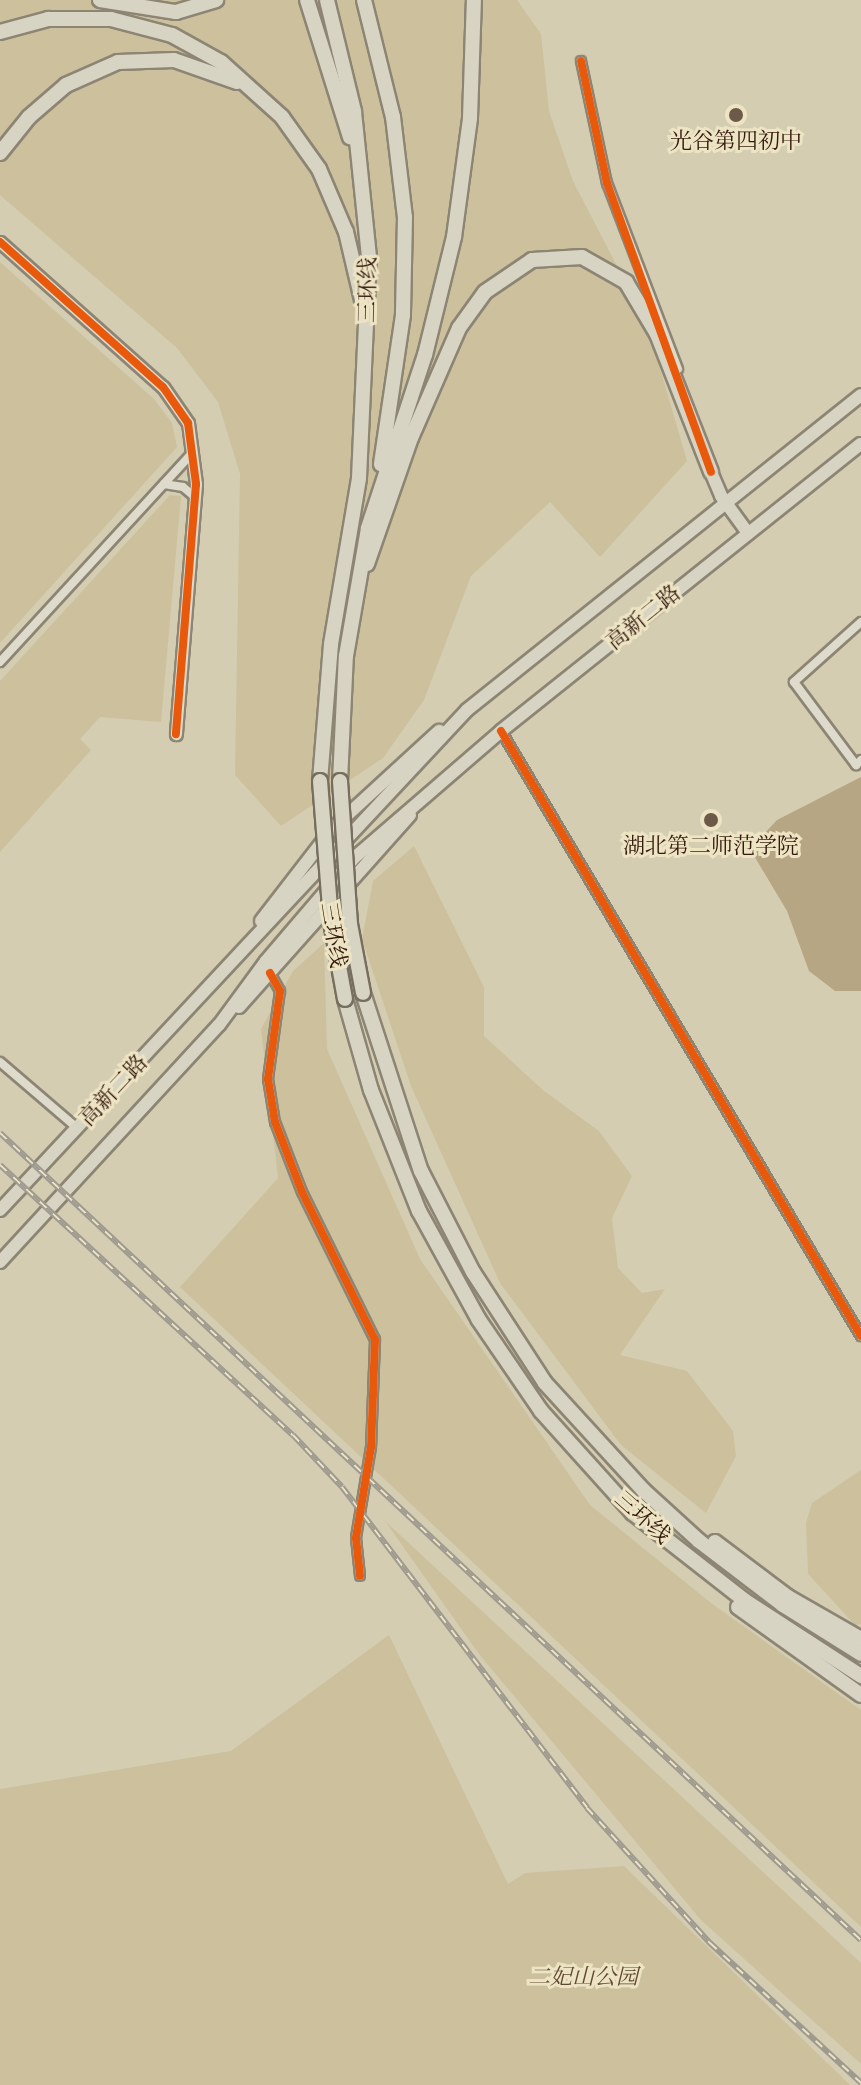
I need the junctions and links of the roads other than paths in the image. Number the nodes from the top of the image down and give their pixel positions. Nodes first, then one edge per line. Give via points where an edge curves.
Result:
1 (100, 0) edge
2 (216, 0) edge
3 (307, 0) edge
4 (327, 0) edge
5 (474, 0) edge
6 (365, 3) edge
7 (0, 32) edge
8 (581, 61) dead end
9 (263, 97) junction
10 (0, 153) edge
11 (366, 216) junction
12 (0, 242) edge
13 (367, 336) junction
14 (861, 395) edge
15 (861, 444) edge
16 (196, 450) junction
17 (711, 472) junction
18 (163, 484) junction
19 (195, 497) junction
20 (725, 502) junction
21 (368, 528) junction
22 (748, 533) junction
23 (358, 587) junction
24 (861, 622) edge
25 (0, 662) edge
26 (501, 731) junction
27 (176, 734) dead end
28 (861, 760) edge
29 (428, 793) junction
30 (270, 973) junction
31 (219, 1025) junction
32 (0, 1062) edge
33 (77, 1128) junction
34 (0, 1210) edge
35 (0, 1262) edge
36 (861, 1336) edge
37 (643, 1490) junction
38 (684, 1553) junction
39 (360, 1576) dead end
40 (861, 1639) edge
41 (861, 1654) edge
42 (861, 1676) edge
43 (861, 1695) edge

1 - 2 highway via 176,12
3 - 11 highway via 343,109
4 - 11 highway, 三环线 via 354,111
5 - 21 highway, 三环线 via 470,118 454,237 406,414
6 - 21 highway via 393,117 405,217 403,315
7 - 9 highway via 80,17 142,25 198,48
8 - 17 street via 607,183
9 - 10 highway via 223,75 174,60 118,62 91,71 47,100
9 - 13 highway via 302,142 335,201 353,259
11 - 13 highway, 三环线
12 - 16 street via 173,398
13 - 38 highway, 三环线, bridge via 359,478 331,644 320,781 331,922 345,999 371,1090 419,1211 479,1320 541,1411 633,1513
14 - 20 main road, 高新二路
15 - 22 main road, 高新二路
16 - 18 street
16 - 19 street
17 - 20 main road
17 - 23 highway via 657,334 626,282 582,257 532,260 492,285 459,328 411,438
18 - 19 street via 183,487
18 - 25 street
19 - 27 street
20 - 22 main road
20 - 33 main road, 高新二路 via 467,710
21 - 23 highway, 三环线
22 - 26 main road, 高新二路
23 - 37 highway, 三环线, bridge via 346,656 340,781 350,924 363,993 421,1171 473,1272 545,1383
24 - 28 street via 794,682 856,765
26 - 29 main road, 高新二路
26 - 36 street
29 - 30 main road, 高新二路
29 - 31 main road, 高新二路 via 354,858 316,900
30 - 31 main road, 高新二路
30 - 39 street via 280,991 268,1079 275,1122 302,1192 375,1340 371,1447 356,1538
31 - 35 main road, 高新二路
32 - 33 street
33 - 34 main road, 高新二路
37 - 40 highway via 788,1597
37 - 41 highway, 三环线 via 743,1576
38 - 42 highway, 三环线 via 744,1600
38 - 43 highway via 740,1608

